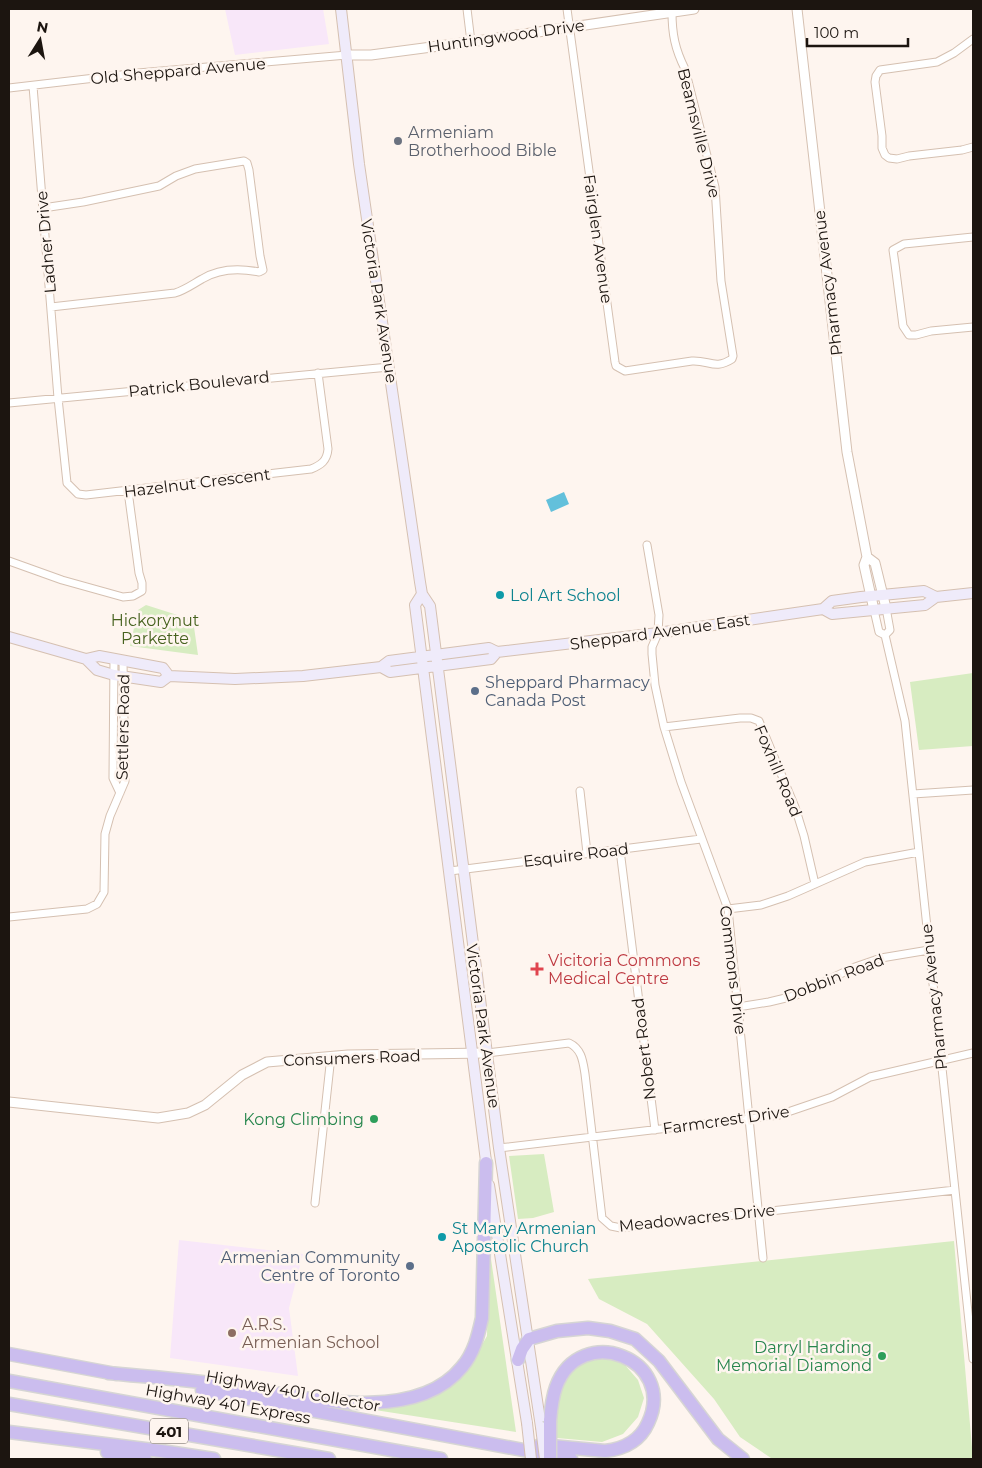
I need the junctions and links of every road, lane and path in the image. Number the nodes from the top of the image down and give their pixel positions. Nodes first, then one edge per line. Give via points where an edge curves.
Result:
1 (341, 9) edge
2 (467, 9) edge
3 (567, 9) edge
4 (690, 9) edge
5 (797, 9) edge
6 (672, 12) junction
7 (569, 27) junction
8 (973, 39) edge
9 (472, 42) junction
10 (347, 55) junction
11 (32, 86) junction
12 (9, 88) edge
13 (973, 147) edge
14 (43, 208) junction
15 (973, 237) edge
16 (51, 307) junction
17 (973, 326) edge
18 (718, 366) joint
19 (389, 367) junction
20 (318, 373) junction
21 (58, 398) junction
22 (9, 403) edge
23 (128, 491) junction
24 (647, 545) dead end
25 (868, 557) junction
26 (9, 561) edge
27 (973, 593) edge
28 (422, 594) junction
29 (882, 595) junction
30 (871, 596) junction
31 (936, 597) junction
32 (886, 608) junction
33 (823, 609) junction
34 (874, 610) junction
35 (658, 633) junction
36 (886, 636) junction
37 (9, 637) edge
38 (422, 657) junction
39 (86, 659) junction
40 (119, 660) junction
41 (437, 661) junction
42 (381, 667) junction
43 (424, 669) junction
44 (119, 676) junction
45 (169, 676) junction
46 (664, 727) junction
47 (973, 790) edge
48 (580, 791) dead end
49 (120, 792) junction
50 (913, 794) junction
51 (702, 839) junction
52 (620, 850) junction
53 (918, 852) junction
54 (587, 853) junction
55 (464, 869) junction
56 (450, 871) junction
57 (815, 884) junction
58 (728, 909) junction
59 (9, 917) edge
60 (929, 950) junction
61 (738, 1007) junction
62 (973, 1053) edge
63 (487, 1054) junction
64 (472, 1055) junction
65 (331, 1056) junction
66 (941, 1060) junction
67 (9, 1102) edge
68 (749, 1119) junction
69 (655, 1130) junction
70 (592, 1137) junction
71 (499, 1148) junction
72 (486, 1163) junction
73 (955, 1190) junction
74 (315, 1203) dead end
75 (759, 1212) junction
76 (763, 1258) dead end
77 (972, 1332) edge
78 (528, 1339) junction
79 (9, 1354) edge
80 (973, 1359) edge
81 (518, 1360) junction
82 (108, 1373) junction
83 (9, 1381) edge
84 (9, 1404) edge
85 (545, 1424) junction
86 (9, 1432) edge
87 (433, 1433) junction
88 (31, 1435) junction
89 (145, 1459) edge
90 (214, 1459) edge
91 (329, 1459) edge
92 (441, 1459) edge
93 (531, 1459) edge
94 (546, 1459) edge
95 (550, 1459) edge
96 (571, 1459) edge
97 (743, 1459) edge

1 - 10 main road, Victoria Park Avenue
2 - 9 street
3 - 7 street, Fairglen Avenue
4 - 6 street, Huntingwood Drive
5 - 25 street, Pharmacy Avenue via 847,452
6 - 7 street, Huntingwood Drive
6 - 18 street, Beamsville Drive via 676,51 685,69 715,187 722,287 733,356
7 - 9 street, Huntingwood Drive
7 - 18 street, Fairglen Avenue via 616,366 625,371 701,361
8 - 13 street via 937,62 880,70 875,82 882,148 889,158
9 - 10 street, Huntingwood Drive
10 - 11 street, Old Sheppard Avenue
10 - 19 main road, Victoria Park Avenue via 359,164
11 - 12 street, Old Sheppard Avenue
11 - 14 street, Ladner Drive
14 - 16 street, Ladner Drive
14 - 16 street via 159,186 195,170 244,161 248,163 263,270 218,271 175,293
15 - 17 street via 904,244 893,250 893,256 903,326 909,335
16 - 21 street, Ladner Drive
19 - 20 street, Patrick Boulevard
19 - 28 main road, Victoria Park Avenue
20 - 21 street, Patrick Boulevard
20 - 23 street, Hazelnut Crescent via 328,449 320,465 311,469
21 - 22 street, Patrick Boulevard
21 - 23 street, Hazelnut Crescent via 70,487 78,494 86,495
23 - 26 street via 143,586 137,594 128,597 114,594
24 - 35 street, Commons Drive via 659,616
25 - 29 street, Pharmacy Avenue via 875,563
25 - 30 street, Pharmacy Avenue via 864,565
27 - 31 main road, Sheppard Avenue East
28 - 38 main road, Victoria Park Avenue via 415,605
28 - 41 main road, Victoria Park Avenue via 430,606
29 - 30 main road, Sheppard Avenue East
29 - 31 main road, Sheppard Avenue East via 924,591
29 - 32 street, Pharmacy Avenue
30 - 33 main road, Sheppard Avenue East via 832,601
30 - 34 street, Pharmacy Avenue
31 - 32 main road, Sheppard Avenue East via 925,605
32 - 34 main road, Sheppard Avenue East
32 - 36 street, Pharmacy Avenue via 890,630
33 - 34 main road, Sheppard Avenue East via 832,614
33 - 35 main road, Sheppard Avenue East
34 - 36 street, Pharmacy Avenue via 879,632
35 - 41 main road, Sheppard Avenue East via 497,652 490,659
35 - 46 street, Commons Drive via 652,654
36 - 50 street, Pharmacy Avenue via 905,721
37 - 39 main road, Sheppard Avenue East
38 - 41 main road, Sheppard Avenue East
38 - 42 main road, Sheppard Avenue East via 389,661
38 - 43 main road, Victoria Park Avenue
39 - 40 main road, Sheppard Avenue East via 99,656
39 - 44 main road, Sheppard Avenue East via 97,670
40 - 44 street, Settlers Road
40 - 45 main road, Sheppard Avenue East via 163,668
41 - 43 main road, Sheppard Avenue East
41 - 55 main road, Victoria Park Avenue
42 - 43 main road, Sheppard Avenue East via 390,672
42 - 45 main road, Sheppard Avenue East via 303,676 235,679
43 - 56 main road, Victoria Park Avenue
44 - 45 main road, Sheppard Avenue East via 161,682
44 - 49 street, Settlers Road via 125,781
44 - 49 street, Settlers Road via 112,715 113,778
46 - 51 street, Commons Drive
46 - 57 street, Foxhill Road via 740,718 759,721 795,808
47 - 50 street
48 - 54 street
49 - 59 street, Settlers Road via 105,834 104,892 97,904 86,909
50 - 53 street, Pharmacy Avenue
51 - 52 street, Esquire Road
51 - 58 street, Commons Drive
52 - 54 street, Esquire Road
52 - 69 street, Nobert Road
53 - 57 street via 864,862
53 - 60 street, Pharmacy Avenue
54 - 55 street, Esquire Road
55 - 56 street, Esquire Road
55 - 63 main road, Victoria Park Avenue
56 - 64 main road, Victoria Park Avenue
57 - 58 street via 761,905
58 - 61 street, Commons Drive
60 - 61 street, Dobbin Road via 881,958 794,996
60 - 66 street, Pharmacy Avenue
61 - 68 street, Commons Drive
62 - 66 street, Farmcrest Drive
63 - 64 street, Meadowacres Drive
63 - 70 street, Meadowacres Drive via 569,1044 575,1046 581,1055 585,1074
63 - 71 main road, Victoria Park Avenue
64 - 65 street, Consumers Road
64 - 72 main road, Victoria Park Avenue
65 - 67 street, Consumers Road via 267,1062 242,1075 205,1105 188,1113 158,1118
65 - 74 street
66 - 68 street, Farmcrest Drive via 870,1077 832,1098 805,1108
66 - 73 street, Pharmacy Avenue
68 - 69 street, Farmcrest Drive
68 - 75 street, Commons Drive
69 - 70 street, Farmcrest Drive
70 - 71 street, Farmcrest Drive
70 - 75 street, Meadowacres Drive via 602,1218 611,1226 621,1228
71 - 78 main road, Victoria Park Avenue
72 - 81 main road, Victoria Park Avenue
72 - 82 highway via 482,1318 478,1336 462,1368 436,1388 404,1399 350,1403
73 - 75 street, Meadowacres Drive
73 - 77 street, Pharmacy Avenue
75 - 76 street, Commons Drive
77 - 80 street, Pharmacy Avenue
78 - 81 highway
78 - 85 main road, Victoria Park Avenue
78 - 97 highway via 588,1328 610,1331 635,1340 659,1361 718,1439
79 - 82 highway, Highway 401 Collector
81 - 93 main road, Victoria Park Avenue, bridge
82 - 87 highway, Highway 401 Collector
83 - 92 highway, Highway 401 Express / 401
84 - 91 highway, 401
85 - 87 highway via 560,1377 587,1355 611,1352 625,1356 640,1368 650,1385 653,1403 646,1427 630,1444 614,1450
85 - 94 main road, Victoria Park Avenue, bridge
85 - 95 highway, bridge
86 - 88 highway, 401
87 - 96 highway, Highway 401 Collector
88 - 89 highway
88 - 90 highway, 401

